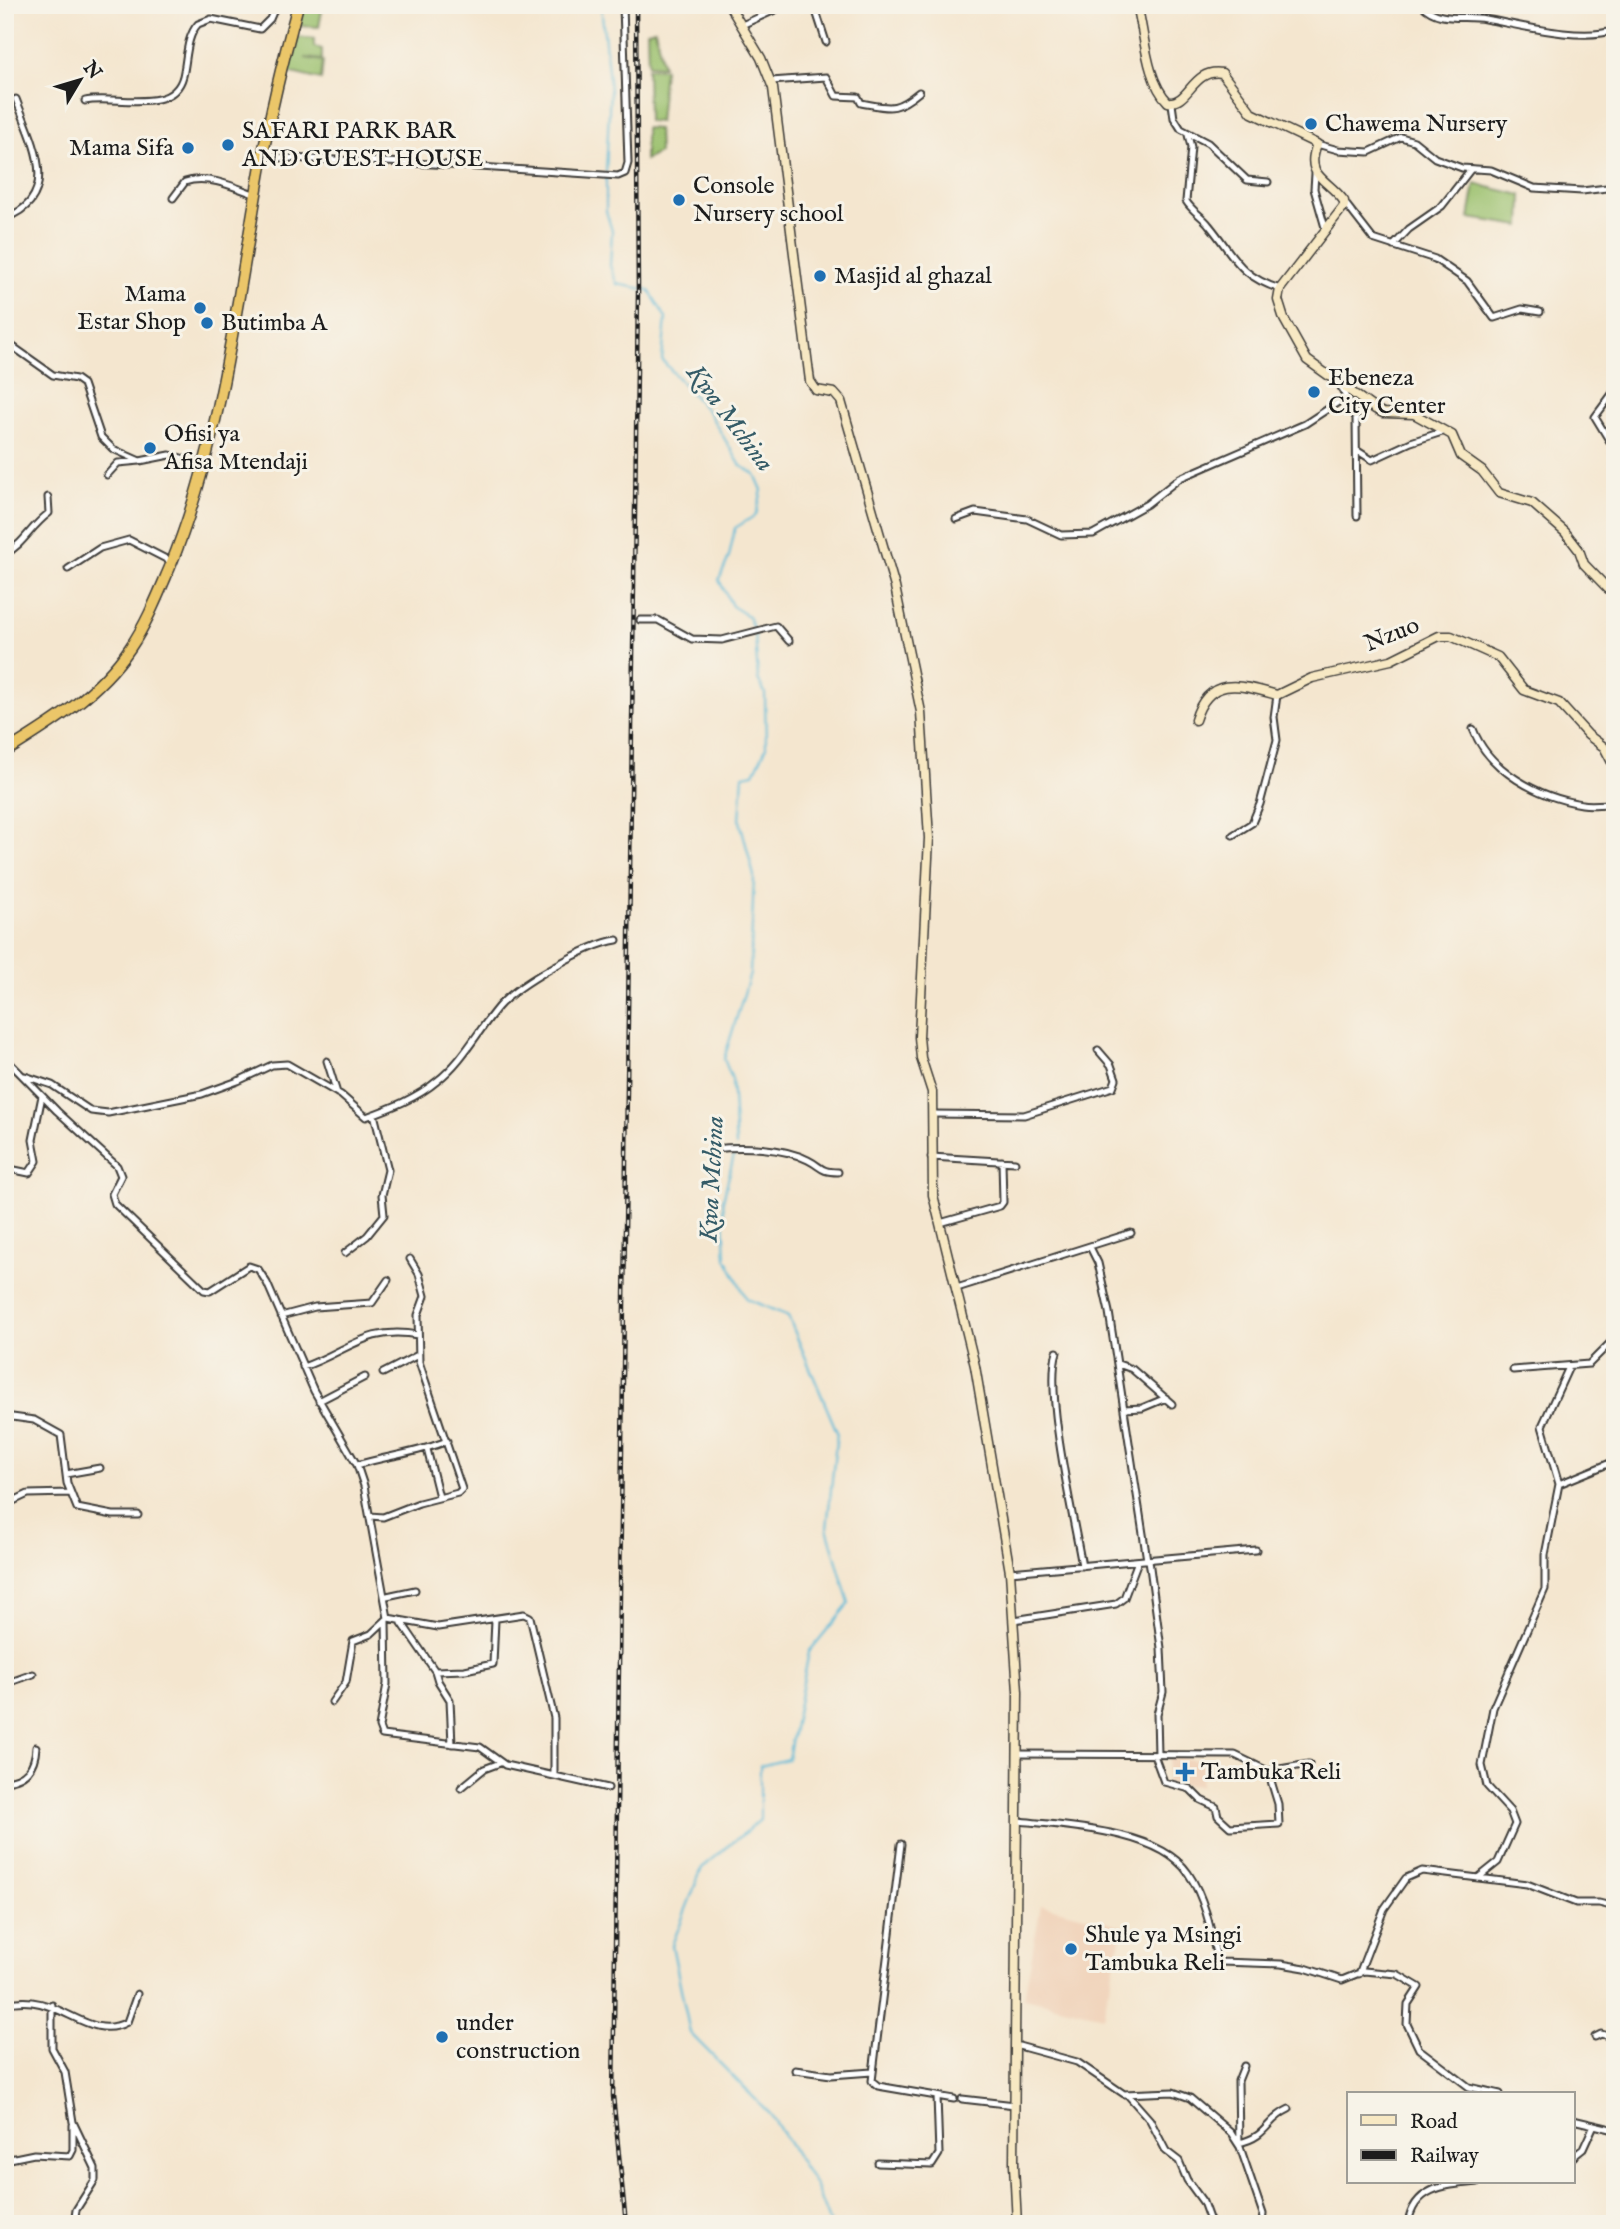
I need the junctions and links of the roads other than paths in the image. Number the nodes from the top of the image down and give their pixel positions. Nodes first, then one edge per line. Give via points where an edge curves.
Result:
1 (276, 5) edge
2 (298, 5) edge
3 (623, 5) edge
4 (729, 5) edge
5 (814, 5) edge
6 (1137, 5) edge
7 (1422, 5) edge
8 (782, 6) edge
9 (742, 25) junction
10 (1615, 30) edge
11 (826, 42) dead end
12 (771, 81) junction
13 (919, 92) dead end
14 (16, 99) dead end
15 (85, 101) dead end
16 (1172, 104) junction
17 (1188, 135) junction
18 (1317, 144) junction
19 (262, 157) junction
20 (1471, 169) junction
21 (1315, 174) junction
22 (1268, 182) dead end
23 (1615, 187) edge
24 (256, 195) junction
25 (173, 198) dead end
26 (1345, 203) junction
27 (5, 218) edge
28 (1326, 231) junction
29 (1393, 246) junction
30 (1280, 289) junction
31 (1540, 312) dead end
32 (5, 341) edge
33 (1339, 382) junction
34 (1615, 390) edge
35 (1346, 397) junction
36 (1445, 431) junction
37 (1358, 450) junction
38 (1615, 450) edge
39 (140, 461) junction
40 (205, 464) junction
41 (107, 475) dead end
42 (48, 497) dead end
43 (1357, 516) dead end
44 (956, 519) dead end
45 (5, 554) edge
46 (172, 562) junction
47 (68, 569) dead end
48 (1615, 596) edge
49 (640, 620) dead end
50 (789, 641) dead end
51 (1277, 695) junction
52 (1195, 720) dead end
53 (1473, 729) dead end
54 (5, 752) edge
55 (1615, 768) edge
56 (1615, 805) edge
57 (1233, 835) dead end
58 (617, 940) dead end
59 (1098, 1050) dead end
60 (5, 1058) edge
61 (327, 1061) dead end
62 (25, 1076) junction
63 (337, 1093) junction
64 (42, 1096) junction
65 (374, 1114) junction
66 (933, 1114) junction
67 (714, 1149) dead end
68 (931, 1157) junction
69 (1002, 1161) junction
70 (1015, 1162) dead end
71 (5, 1168) edge
72 (838, 1172) dead end
73 (940, 1223) junction
74 (1131, 1234) dead end
75 (1090, 1247) junction
76 (345, 1253) dead end
77 (410, 1259) dead end
78 (388, 1280) dead end
79 (957, 1287) junction
80 (281, 1316) junction
81 (418, 1335) junction
82 (1615, 1338) edge
83 (1057, 1352) dead end
84 (418, 1355) junction
85 (1118, 1364) junction
86 (303, 1367) junction
87 (1569, 1367) junction
88 (1513, 1370) dead end
89 (383, 1373) dead end
90 (365, 1377) dead end
91 (1166, 1398) junction
92 (319, 1401) junction
93 (1172, 1404) dead end
94 (1124, 1409) junction
95 (5, 1416) edge
96 (447, 1441) junction
97 (427, 1449) junction
98 (1615, 1461) edge
99 (357, 1465) junction
100 (100, 1468) dead end
101 (66, 1474) junction
102 (67, 1483) junction
103 (1559, 1484) junction
104 (61, 1492) junction
105 (70, 1493) junction
106 (439, 1497) junction
107 (5, 1505) edge
108 (138, 1515) dead end
109 (370, 1517) junction
110 (1256, 1550) dead end
111 (1138, 1560) junction
112 (1148, 1560) junction
113 (1082, 1566) junction
114 (1010, 1572) junction
115 (415, 1590) dead end
116 (387, 1596) junction
117 (387, 1620) junction
118 (495, 1620) junction
119 (1014, 1620) junction
120 (402, 1623) junction
121 (435, 1671) junction
122 (33, 1674) dead end
123 (5, 1684) edge
124 (332, 1702) dead end
125 (452, 1744) junction
126 (36, 1747) dead end
127 (1018, 1754) junction
128 (1156, 1755) junction
129 (500, 1763) junction
130 (1309, 1764) dead end
131 (1268, 1771) junction
132 (554, 1774) junction
133 (5, 1781) edge
134 (461, 1788) dead end
135 (608, 1788) dead end
136 (1017, 1821) junction
137 (901, 1844) dead end
138 (1478, 1878) junction
139 (1615, 1907) edge
140 (1359, 1974) junction
141 (137, 1994) dead end
142 (5, 2004) edge
143 (52, 2005) junction
144 (1595, 2037) dead end
145 (1615, 2038) edge
146 (1015, 2045) junction
147 (1244, 2066) dead end
148 (795, 2070) dead end
149 (872, 2072) junction
150 (1491, 2092) edge
151 (1127, 2094) junction
152 (937, 2096) junction
153 (954, 2099) dead end
154 (962, 2099) dead end
155 (1015, 2105) junction
156 (1289, 2109) dead end
157 (1574, 2120) edge
158 (72, 2122) junction
159 (1594, 2125) junction
160 (1615, 2130) edge
161 (1239, 2145) junction
162 (1574, 2156) edge
163 (5, 2160) edge
164 (878, 2164) dead end
165 (1467, 2184) edge
166 (74, 2224) edge
167 (1017, 2224) edge
168 (1211, 2224) edge
169 (1262, 2224) edge
170 (1408, 2224) edge

1 - 15 street via 260,29 211,19 198,24 191,35 180,86 170,95 138,101
2 - 19 highway
3 - 19 street via 628,163 625,173 618,176
4 - 9 street
5 - 11 street
6 - 16 street via 1158,90
7 - 10 street via 1440,15 1521,28
8 - 9 street
9 - 12 street
12 - 13 street via 826,77 836,96 858,96 861,103 884,109
12 - 66 street via 810,381 816,390 834,393 841,401 895,587 921,712 929,838 919,1037
14 - 27 street via 38,158 40,178 26,208
16 - 17 street via 1174,118
16 - 18 street via 1203,75 1222,73 1252,113
17 - 22 street via 1208,143 1247,180
17 - 30 street via 1191,147 1184,195 1189,205 1227,245 1235,264 1260,282
18 - 20 street via 1369,152 1401,137 1435,158
18 - 21 street via 1312,156
19 - 24 highway
20 - 23 street via 1491,170 1543,189
20 - 29 street via 1442,206
21 - 26 street
21 - 28 street via 1314,189
24 - 25 street via 196,179 185,182
24 - 40 highway
26 - 28 street
26 - 29 street via 1368,235
28 - 30 street
29 - 31 street via 1440,261 1467,281 1494,318 1522,309
30 - 33 street via 1279,306 1304,356
32 - 39 street via 53,375 79,381 104,442
33 - 35 street
33 - 36 street via 1375,409 1414,414
34 - 38 street via 1595,417
35 - 37 street via 1356,418
35 - 44 street via 1305,424 1180,478 1147,504 1093,534 1061,535 1027,519 975,512
36 - 37 street via 1372,460
36 - 48 street via 1457,442 1461,456 1482,471 1499,493 1532,503 1565,532 1584,565
37 - 43 street
39 - 40 street via 170,456
39 - 41 street via 118,463
40 - 46 highway
42 - 45 street via 49,513 30,528 16,549
46 - 47 street via 129,540 100,548
46 - 54 highway via 144,625 120,661 93,691
49 - 50 street via 658,620 692,639 712,640 776,626
51 - 52 street via 1260,688 1218,689 1204,698
51 - 55 street, Nzuo via 1312,678 1391,660 1439,636 1451,636 1498,657 1524,690 1559,703 1604,747
51 - 57 street via 1277,740 1260,804 1252,823
53 - 56 street via 1485,754 1533,790 1583,805
58 - 65 street via 601,943 522,985 496,1009 460,1060 437,1082
59 - 66 street via 1114,1070 1116,1082 1097,1094 1008,1117
60 - 62 street
61 - 63 street
62 - 63 street via 52,1085 80,1106 100,1113 202,1094 276,1064 292,1066
62 - 64 street
63 - 65 street via 362,1116
64 - 71 street via 33,1140 34,1167 29,1173
64 - 80 street via 120,1170 112,1194 117,1206 204,1290 252,1266 267,1283
65 - 76 street via 388,1171 382,1197 384,1215
66 - 68 street
67 - 72 street via 736,1146 782,1153 808,1160 821,1171
68 - 69 street
68 - 73 street
69 - 70 street
69 - 73 street via 1000,1206
73 - 79 street
74 - 75 street
75 - 79 street
75 - 85 street via 1104,1287
77 - 81 street via 425,1296
78 - 80 street via 372,1303 315,1307
79 - 114 street
80 - 86 street
81 - 84 street
81 - 86 street via 372,1334
82 - 87 street via 1589,1364
83 - 113 street via 1053,1373
84 - 89 street
84 - 96 street
85 - 91 street via 1132,1369
85 - 94 street
86 - 92 street
87 - 88 street
87 - 103 street via 1542,1426
90 - 92 street
91 - 93 street
91 - 94 street via 1142,1408
92 - 99 street
94 - 112 street
95 - 101 street via 34,1420 60,1433
96 - 97 street
96 - 106 street via 462,1489
97 - 99 street
97 - 106 street
98 - 103 street
99 - 109 street
100 - 101 street
101 - 102 street
102 - 104 street
102 - 105 street
103 - 138 street via 1545,1555 1545,1589 1493,1707 1483,1753 1484,1780 1515,1824 1498,1862
104 - 105 street
104 - 107 street via 28,1494
105 - 108 street via 79,1509
106 - 109 street
109 - 116 street
110 - 112 street
111 - 112 street
111 - 113 street
111 - 119 street via 1124,1598 1116,1604
112 - 128 street via 1163,1692 1157,1714
113 - 114 street
114 - 119 street
115 - 116 street
116 - 117 street
117 - 120 street
117 - 124 street via 354,1641 346,1682
117 - 125 street via 387,1684 380,1731 388,1737
118 - 120 street via 438,1628
118 - 121 street via 493,1664
118 - 132 street via 524,1614 532,1620 554,1718
119 - 127 street
120 - 121 street
121 - 125 street via 450,1700
122 - 123 street
125 - 129 street via 480,1747
126 - 133 street via 33,1766 19,1779
127 - 128 street
127 - 136 street
128 - 131 street via 1235,1755
128 - 131 street via 1164,1782 1190,1789 1216,1807 1218,1816 1230,1827 1279,1824
129 - 132 street
129 - 134 street via 484,1769
130 - 131 street
132 - 135 street
136 - 140 street via 1102,1832 1162,1851 1187,1871 1207,1914 1221,1962 1281,1964 1342,1980
136 - 146 street
137 - 149 street
138 - 139 street via 1541,1888 1576,1903
138 - 140 street via 1429,1870 1406,1878 1379,1919
140 - 150 street via 1397,1974 1419,1987 1408,2004 1407,2024 1419,2049 1469,2087
141 - 143 street via 130,2018 115,2027 87,2024
142 - 143 street
143 - 158 street via 52,2048 65,2072
144 - 145 street
146 - 151 street via 1077,2062
146 - 155 street
147 - 161 street via 1238,2081
148 - 149 street via 831,2075
149 - 152 street via 872,2081 878,2086
151 - 161 street via 1184,2095 1224,2124
151 - 168 street via 1150,2120 1166,2151 1179,2161
152 - 153 street
152 - 164 street via 939,2154 932,2165
154 - 155 street
155 - 167 street
156 - 161 street via 1274,2117 1262,2135
157 - 159 street
158 - 163 street via 70,2156 34,2154
158 - 166 street via 95,2168
159 - 160 street
159 - 162 street via 1583,2149
161 - 169 street via 1263,2214
165 - 170 street via 1418,2198

